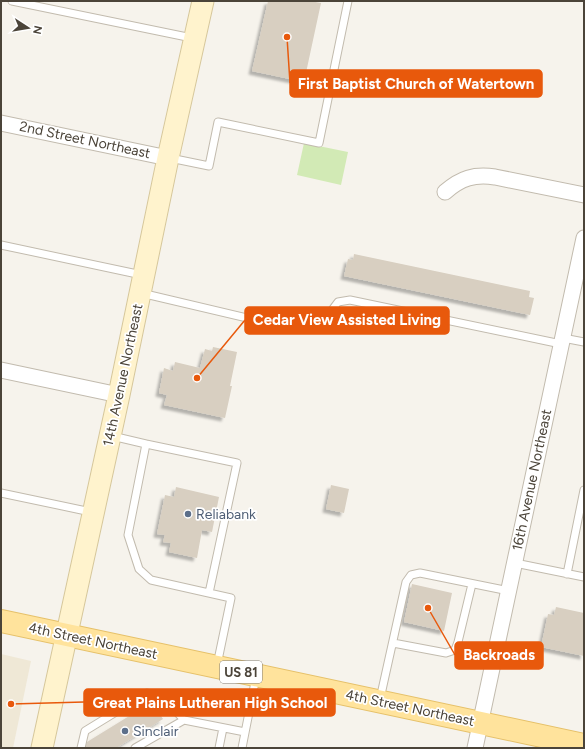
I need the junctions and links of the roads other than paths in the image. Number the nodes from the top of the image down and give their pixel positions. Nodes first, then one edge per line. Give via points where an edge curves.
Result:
1 (12, 1) edge
2 (203, 1) edge
3 (348, 1) edge
4 (195, 39) junction
5 (1, 123) edge
6 (168, 158) junction
7 (445, 192) dead end
8 (584, 195) edge
9 (584, 238) edge
10 (1, 245) edge
11 (142, 284) junction
12 (332, 310) dead end
13 (260, 321) dead end
14 (562, 341) junction
15 (584, 342) edge
16 (1, 370) edge
17 (119, 395) junction
18 (110, 436) junction
19 (146, 444) junction
20 (584, 490) edge
21 (1, 493) edge
22 (93, 512) junction
23 (515, 563) junction
24 (566, 574) junction
25 (584, 577) edge
26 (472, 584) junction
27 (509, 592) junction
28 (209, 593) junction
29 (1, 621) edge
30 (66, 635) junction
31 (392, 643) junction
32 (217, 667) junction
33 (257, 675) junction
34 (380, 701) junction
35 (184, 720) junction
36 (481, 723) junction
37 (223, 728) junction
38 (245, 732) junction
39 (584, 744) edge
40 (42, 748) edge
41 (82, 748) edge
42 (135, 748) edge
43 (219, 748) edge
44 (242, 748) edge
45 (475, 748) edge

1 - 4 lane
2 - 4 main road, 14th Avenue Northeast
3 - 6 lane via 319,143 218,122 209,166
4 - 6 main road, 14th Avenue Northeast
5 - 6 street, 2nd Street Northeast
6 - 11 main road, 14th Avenue Northeast
7 - 8 street via 455,183 480,175
9 - 14 street, 16th Avenue Northeast
10 - 11 lane
11 - 13 lane
11 - 17 main road, 14th Avenue Northeast
12 - 14 lane via 338,302 350,300
14 - 15 lane
14 - 23 street, 16th Avenue Northeast
16 - 17 street
17 - 18 main road, 14th Avenue Northeast
18 - 19 lane
18 - 22 main road, 14th Avenue Northeast
19 - 28 lane via 128,535 139,569 151,580
19 - 28 lane via 237,463
20 - 24 lane
21 - 22 lane
22 - 30 main road, 14th Avenue Northeast
23 - 24 lane
23 - 27 street, 16th Avenue Northeast
24 - 25 lane
26 - 27 lane
26 - 31 lane via 455,650 446,653
26 - 31 lane via 420,573 411,575 406,582
27 - 36 street, 16th Avenue Northeast
28 - 32 lane via 231,598
29 - 30 main road, 4th Street Northeast / US 81
30 - 32 main road, 4th Street Northeast / US 81
30 - 40 main road, 14th Avenue Northeast
31 - 34 lane
32 - 33 main road, 4th Street Northeast / US 81
33 - 34 main road, 4th Street Northeast / US 81
33 - 38 lane
34 - 36 main road, 4th Street Northeast / US 81
35 - 37 lane
35 - 41 lane via 163,697 147,693 86,731
35 - 42 lane
36 - 39 main road, 4th Street Northeast / US 81
36 - 45 street, 16th Avenue Northeast
37 - 38 lane
37 - 43 lane
38 - 44 lane

